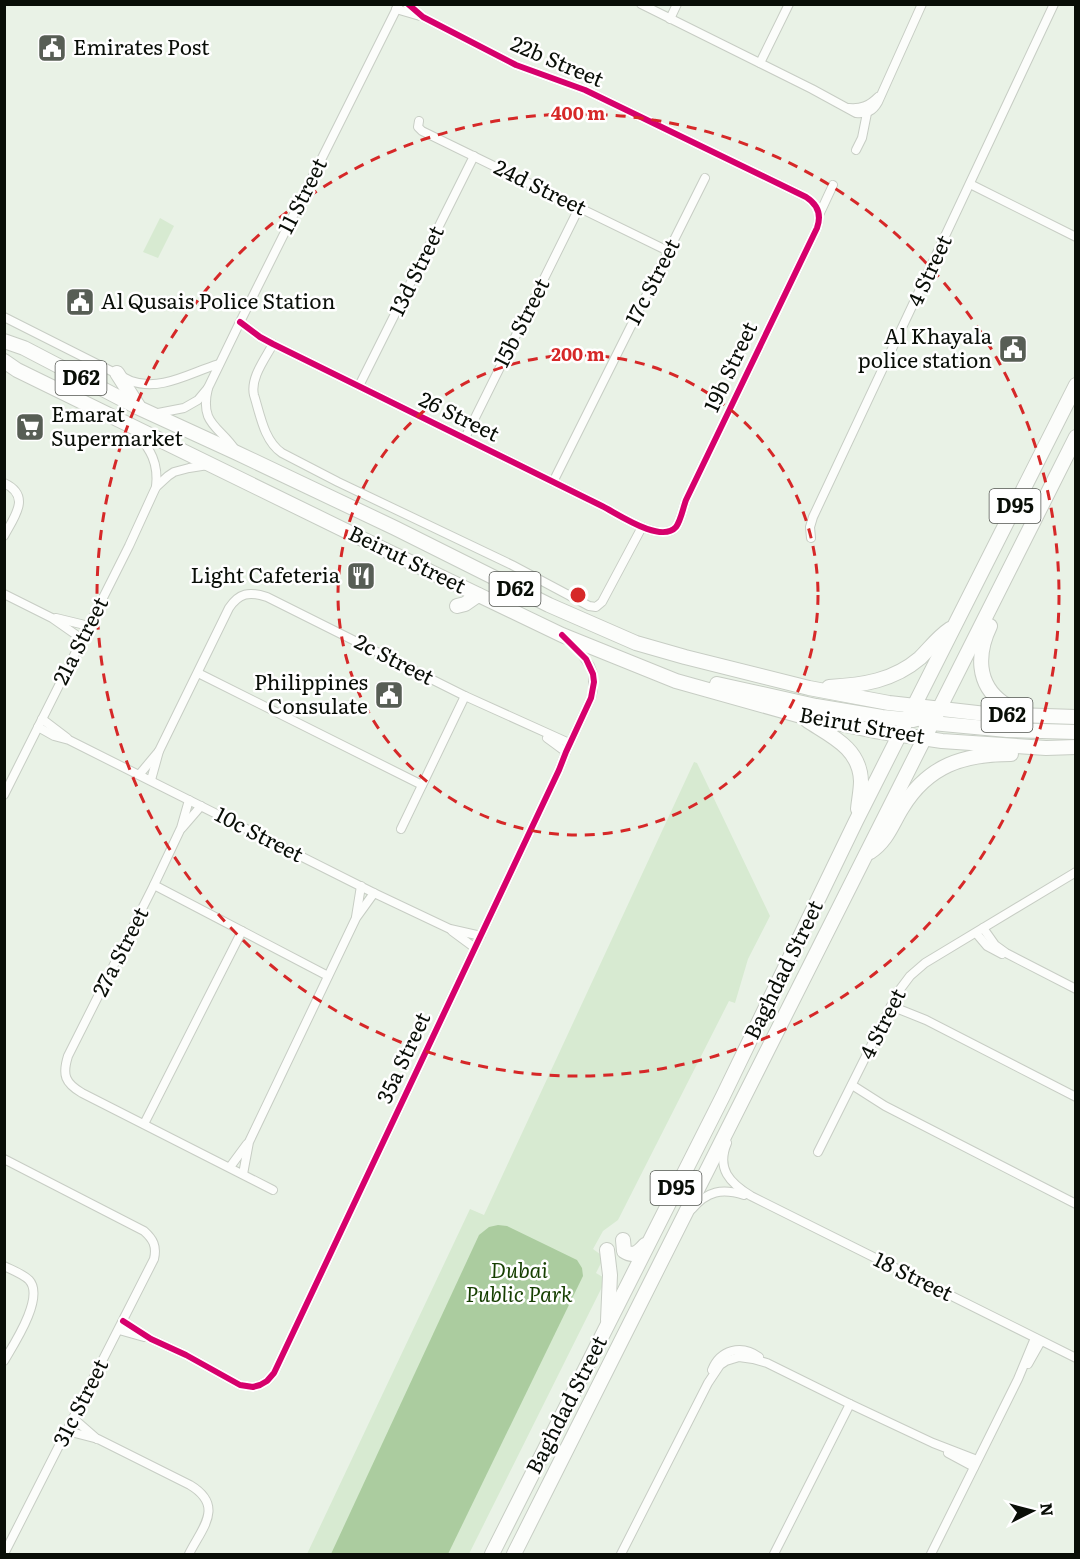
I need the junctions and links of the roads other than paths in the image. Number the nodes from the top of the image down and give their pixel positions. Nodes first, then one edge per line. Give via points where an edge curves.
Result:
1 (408, 4) edge
2 (641, 4) edge
3 (677, 4) edge
4 (789, 4) edge
5 (922, 4) edge
6 (1054, 4) edge
7 (397, 7) edge
8 (423, 17) junction
9 (670, 19) junction
10 (760, 63) junction
11 (882, 92) junction
12 (846, 107) junction
13 (867, 113) junction
14 (419, 121) dead end
15 (856, 150) dead end
16 (474, 156) junction
17 (705, 178) dead end
18 (970, 184) junction
19 (833, 185) dead end
20 (794, 193) junction
21 (579, 208) junction
22 (819, 215) junction
23 (813, 237) junction
24 (1076, 237) edge
25 (668, 251) junction
26 (4, 317) edge
27 (240, 322) junction
28 (235, 331) junction
29 (260, 337) junction
30 (4, 341) edge
31 (273, 344) junction
32 (4, 361) edge
33 (219, 364) junction
34 (117, 373) junction
35 (1076, 385) edge
36 (359, 386) junction
37 (208, 388) junction
38 (145, 411) junction
39 (132, 426) junction
40 (1076, 437) edge
41 (465, 438) junction
42 (237, 453) junction
43 (212, 465) junction
44 (553, 482) junction
45 (4, 484) edge
46 (156, 487) junction
47 (1048, 492) junction
48 (681, 513) joint
49 (642, 527) junction
50 (4, 536) edge
51 (811, 538) dead end
52 (4, 594) edge
53 (478, 595) junction
54 (457, 606) dead end
55 (52, 618) junction
56 (89, 626) junction
57 (954, 626) junction
58 (562, 635) junction
59 (82, 639) junction
60 (198, 673) junction
61 (676, 681) junction
62 (809, 688) junction
63 (465, 696) junction
64 (914, 706) junction
65 (939, 709) junction
66 (801, 716) junction
67 (1029, 716) junction
68 (1076, 717) edge
69 (907, 720) junction
70 (40, 723) junction
71 (932, 723) junction
72 (1076, 732) edge
73 (900, 735) junction
74 (924, 738) junction
75 (1076, 747) edge
76 (567, 748) junction
77 (1046, 748) junction
78 (159, 751) junction
79 (140, 775) junction
80 (151, 780) junction
81 (422, 785) junction
82 (4, 795) edge
83 (189, 800) junction
84 (201, 806) junction
85 (856, 821) junction
86 (181, 828) junction
87 (401, 829) dead end
88 (865, 854) junction
89 (1074, 876) edge
90 (154, 885) junction
91 (361, 886) junction
92 (374, 893) junction
93 (356, 918) junction
94 (450, 929) junction
95 (980, 930) junction
96 (242, 931) junction
97 (481, 936) junction
98 (475, 948) junction
99 (328, 976) junction
100 (1076, 989) edge
101 (893, 1003) junction
102 (751, 1081) junction
103 (850, 1088) junction
104 (1076, 1097) edge
105 (144, 1124) junction
106 (249, 1142) junction
107 (818, 1152) dead end
108 (4, 1159) edge
109 (230, 1167) junction
110 (243, 1174) junction
111 (273, 1190) dead end
112 (751, 1196) junction
113 (1076, 1204) edge
114 (680, 1224) junction
115 (623, 1240) dead end
116 (649, 1242) junction
117 (607, 1250) dead end
118 (4, 1266) edge
119 (123, 1321) junction
120 (608, 1325) junction
121 (119, 1330) junction
122 (151, 1339) junction
123 (1038, 1340) junction
124 (1076, 1358) edge
125 (4, 1361) edge
126 (850, 1404) junction
127 (73, 1418) junction
128 (67, 1431) junction
129 (98, 1439) junction
130 (976, 1463) junction
131 (4, 1554) edge
132 (189, 1554) edge
133 (492, 1554) edge
134 (514, 1554) edge
135 (621, 1554) edge
136 (774, 1554) edge
137 (931, 1554) edge

1 - 8 street, 22b Street
2 - 9 street
3 - 9 street
4 - 10 street
5 - 11 street
6 - 18 street, 4 Street
7 - 8 street, 22b Street
7 - 27 street, 11 Street
8 - 20 street, 22b Street via 516,65 585,90
9 - 10 street
10 - 12 street
11 - 12 street via 867,106
11 - 13 street
12 - 13 street via 856,113
13 - 15 street
14 - 16 street, 24d Street via 420,129
16 - 21 street, 24d Street
16 - 36 street, 13d Street
17 - 25 street, 17c Street
18 - 24 street
18 - 51 street, 4 Street via 813,517
19 - 22 street
20 - 22 street, 22b Street via 814,203
20 - 23 street, 22b Street via 814,212
21 - 25 street, 24d Street
21 - 41 street, 15b Street
22 - 23 street
23 - 48 street, 19b Street
25 - 44 street, 17c Street
26 - 34 street
27 - 28 street, 11 Street
27 - 29 street, 26 Street
28 - 29 street, 26 Street
28 - 33 street, 11 Street
29 - 31 street, 26 Street
30 - 38 main road, Beirut Street / D62
31 - 36 street, 26 Street
31 - 49 street via 253,387 269,439 282,453 338,482 589,606 596,607 602,602
32 - 39 main road, Beirut Street / D62
33 - 34 street via 158,384 136,382
33 - 37 street, 11 Street
34 - 38 main road
35 - 57 main road, Baghdad Street / D95
36 - 41 street, 26 Street
37 - 38 street, 11 Street via 184,408
37 - 42 street, 11 Street via 206,406 210,422
38 - 42 main road, Beirut Street / D62
39 - 43 main road, Beirut Street / D62
39 - 46 street via 156,462
40 - 47 main road, Baghdad Street / D95
41 - 44 street, 26 Street
42 - 62 main road, Beirut Street / D62 via 616,635 652,648
43 - 46 street, 21a Street via 174,472
43 - 53 main road, Beirut Street / D62
44 - 49 street, 26 Street
45 - 50 street via 13,488 19,498 18,509
46 - 56 street, 21a Street
47 - 65 main road, Baghdad Street / D95
47 - 67 main road via 1034,532 985,637 980,662 994,695
48 - 49 street, 26 Street via 678,524 668,532
52 - 55 street
53 - 54 main road
53 - 58 main road, Beirut Street / D62
55 - 56 street
55 - 59 street
56 - 59 street, 21a Street
57 - 62 main road via 911,665 891,676 863,684
57 - 64 main road, Baghdad Street / D95
58 - 61 main road, Beirut Street / D62
58 - 76 street, 35a Street via 586,659 594,682 591,698
59 - 70 street, 21a Street
60 - 63 street, 2c Street via 228,608 238,597 250,593 267,597
60 - 78 street
60 - 81 street
61 - 66 main road, Beirut Street / D62
61 - 69 main road via 709,683
62 - 64 main road, Beirut Street / D62
63 - 76 street, 2c Street
63 - 81 street
64 - 65 main road, Beirut Street / D62
64 - 69 main road, Baghdad Street / D95
65 - 67 main road, Beirut Street / D62
65 - 69 main road
65 - 71 main road, Baghdad Street / D95
66 - 73 main road, Beirut Street / D62
66 - 85 main road via 840,740 855,757 861,782
67 - 68 main road, Beirut Street / D62
69 - 73 main road, Baghdad Street / D95
70 - 79 street, 10c Street
70 - 82 street, 21a Street
71 - 72 main road
71 - 73 main road via 915,726
71 - 74 main road, Baghdad Street / D95
73 - 74 main road, Beirut Street / D62
73 - 85 main road, Baghdad Street / D95
74 - 77 main road, Beirut Street / D62
74 - 88 main road, Baghdad Street / D95
75 - 77 main road, Beirut Street / D62
76 - 97 street, 35a Street
77 - 88 main road via 973,756 940,768 914,791 884,840
78 - 79 street
78 - 80 street
79 - 80 street, 10c Street
80 - 83 street, 10c Street
81 - 87 street
83 - 84 street, 10c Street
83 - 86 street, 27a Street
84 - 86 street, 27a Street
84 - 91 street, 10c Street
85 - 116 main road, Baghdad Street / D95
86 - 90 street, 27a Street
88 - 102 main road, Baghdad Street / D95
89 - 95 street, 4 Street
90 - 96 street
90 - 105 street, 27a Street via 64,1070 77,1090
91 - 92 street, 10c Street
91 - 93 street
92 - 93 street
92 - 94 street, 10c Street
93 - 99 street
94 - 97 street, 10c Street
94 - 98 street, 10c Street
95 - 100 street via 1012,957
95 - 101 street, 4 Street via 917,969 903,983
96 - 99 street
96 - 105 street
97 - 98 street, 35a Street
98 - 122 street, 35a Street via 270,1378 254,1387 240,1385
99 - 106 street
101 - 103 street, 4 Street
101 - 104 street
102 - 112 street, 18 Street via 748,1099 723,1159 729,1178
102 - 114 main road, Baghdad Street / D95
103 - 107 street, 4 Street
103 - 113 street
105 - 109 street
106 - 109 street
106 - 110 street
108 - 119 street, 31c Street via 151,1237 154,1259
109 - 110 street
110 - 111 street
112 - 114 street, 18 Street via 731,1191 713,1193 701,1199
112 - 123 street, 18 Street
114 - 134 main road, Baghdad Street / D95
115 - 116 main road via 624,1251 633,1255
116 - 120 main road, Baghdad Street / D95
117 - 120 main road
118 - 125 street via 29,1280 34,1290 31,1310
119 - 121 street, 31c Street
119 - 122 street, 35a Street
120 - 133 main road, Baghdad Street / D95
121 - 122 street, 35a Street
121 - 127 street, 31c Street
123 - 124 street, 18 Street
123 - 130 street
126 - 130 street
126 - 135 street via 747,1350 730,1351 720,1357
126 - 136 street
127 - 128 street, 31c Street
127 - 129 street
128 - 129 street
128 - 131 street, 31c Street
129 - 132 street via 202,1494 207,1501 208,1519
130 - 137 street

